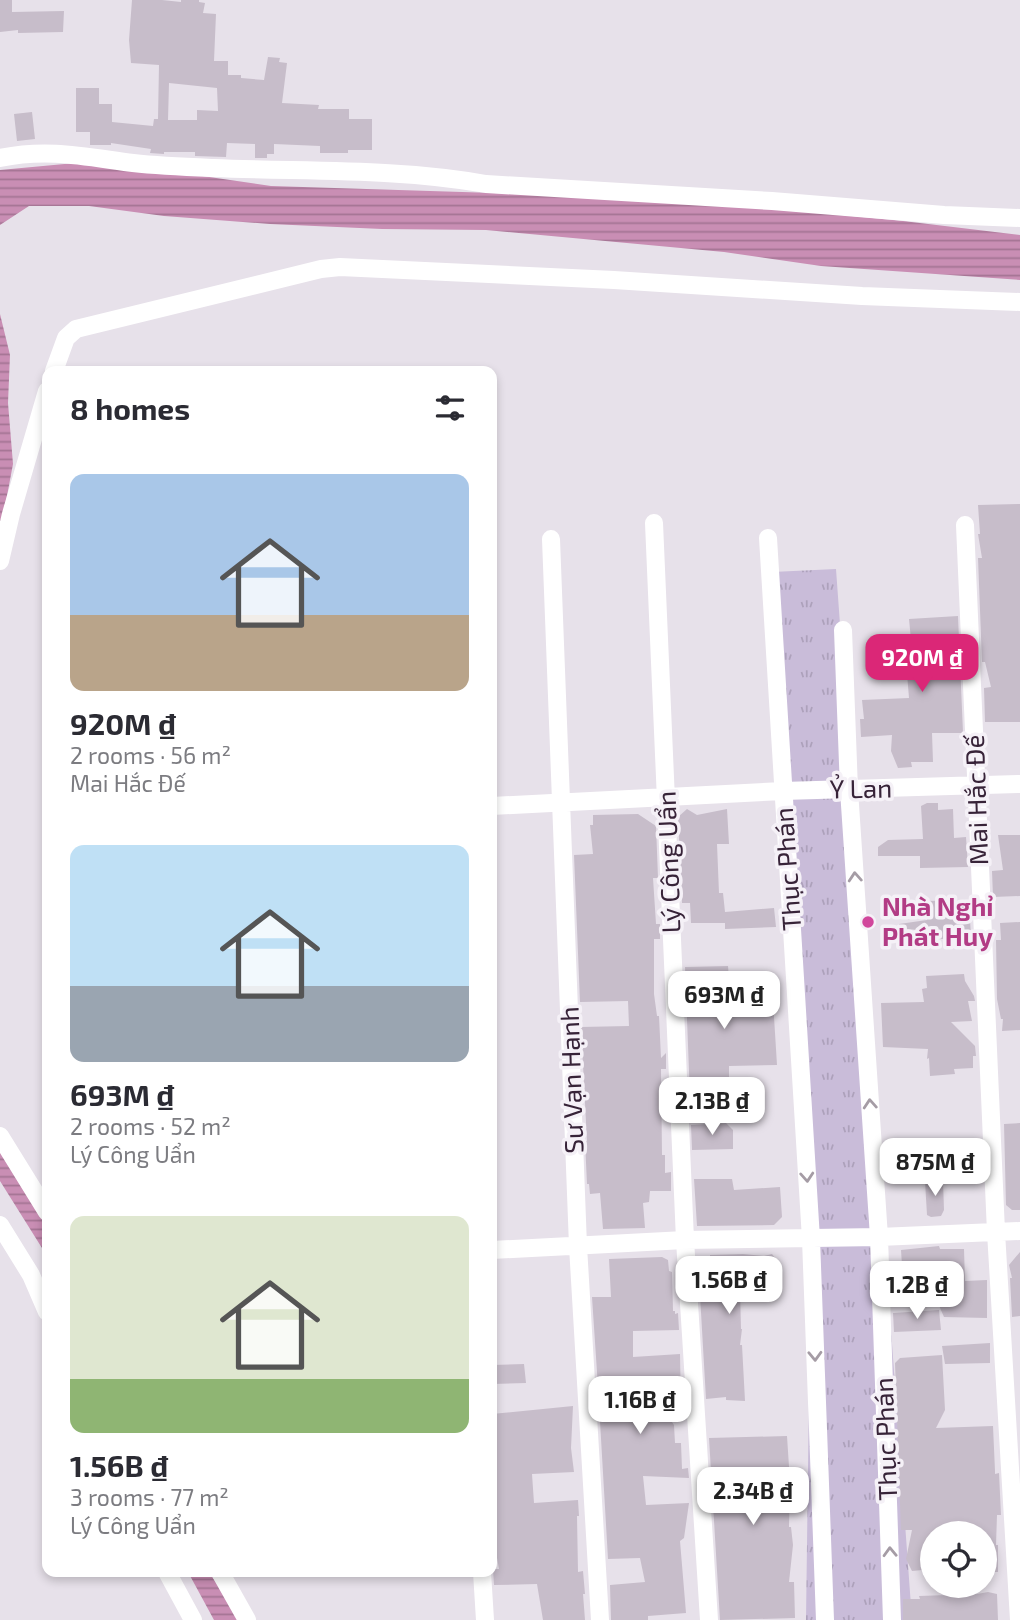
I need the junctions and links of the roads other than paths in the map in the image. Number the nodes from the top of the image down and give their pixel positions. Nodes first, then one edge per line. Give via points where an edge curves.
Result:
1 (0, 158) edge
2 (1020, 218) edge
3 (1020, 302) edge
4 (56, 366) edge
5 (42, 408) edge
6 (654, 523) dead end
7 (965, 525) dead end
8 (768, 538) dead end
9 (551, 539) dead end
10 (0, 561) edge
11 (843, 630) dead end
12 (1020, 784) edge
13 (976, 786) junction
14 (849, 790) junction
15 (783, 791) junction
16 (667, 797) junction
17 (560, 801) junction
18 (497, 806) edge
19 (0, 1136) edge
20 (42, 1204) edge
21 (0, 1225) edge
22 (1020, 1231) edge
23 (996, 1232) junction
24 (879, 1237) junction
25 (811, 1239) junction
26 (685, 1240) junction
27 (578, 1246) junction
28 (497, 1250) edge
29 (42, 1300) edge
30 (170, 1577) edge
31 (223, 1577) edge
32 (482, 1577) edge
33 (194, 1620) edge
34 (247, 1620) edge
35 (485, 1620) edge
36 (600, 1620) edge
37 (709, 1620) edge
38 (825, 1620) edge
39 (892, 1620) edge
40 (1019, 1620) edge

1 - 2 street via 56,153 134,163 388,174
3 - 4 street via 340,267 76,329 66,338
5 - 10 street
6 - 16 street, Lý Công Uẩn
7 - 13 street, Mai Hắc Đế
8 - 15 street, Thục Phán
9 - 17 street, Sư Vạn Hạnh
11 - 14 street, Thục Phán
12 - 13 street, Ỷ Lan
13 - 14 street, Ỷ Lan
13 - 23 street, Mai Hắc Đế
14 - 15 street, Ỷ Lan
24 -> 14 street, Thục Phán
15 - 16 street, Ỷ Lan
15 -> 25 street, Thục Phán
16 - 17 street, Ỷ Lan
16 - 26 street, Lý Công Uẩn
17 - 18 street, Ỷ Lan
17 - 27 street, Sư Vạn Hạnh
19 - 20 street
21 - 29 street
22 - 23 street
23 - 24 street
23 - 40 street, Mai Hắc Đế
24 - 25 street
39 -> 24 street, Thục Phán
25 - 26 street
25 -> 38 street, Thục Phán
26 - 27 street
26 - 37 street, Lý Công Uẩn
27 - 28 street
27 - 36 street, Sư Vạn Hạnh
30 - 33 street
31 - 34 street
32 - 35 street

